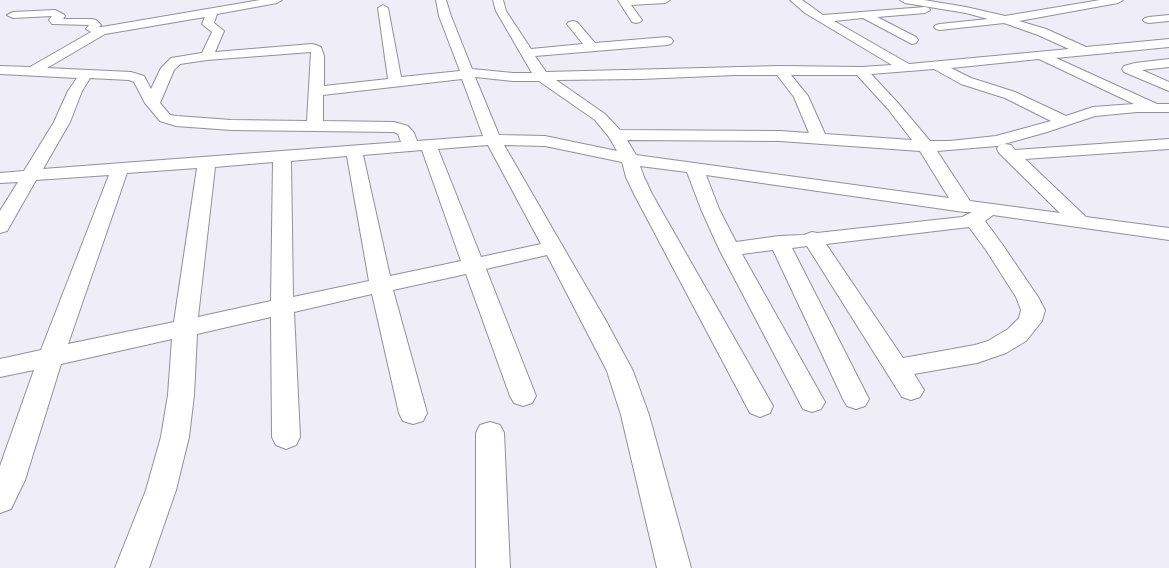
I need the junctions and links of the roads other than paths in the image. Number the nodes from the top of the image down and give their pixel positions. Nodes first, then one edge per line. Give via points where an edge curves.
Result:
1 (277, 0) edge
2 (441, 0) edge
3 (498, 0) edge
4 (665, 0) edge
5 (794, 0) edge
6 (905, 0) edge
7 (1118, 0) edge
8 (37, 1) dead end
9 (623, 1) edge
10 (1095, 2) edge
11 (383, 8) dead end
12 (950, 8) junction
13 (912, 11) junction
14 (212, 13) junction
15 (865, 15) junction
16 (823, 18) junction
17 (1169, 18) edge
18 (636, 20) dead end
19 (1006, 20) junction
20 (1149, 20) dead end
21 (933, 23) junction
22 (573, 24) dead end
23 (102, 31) junction
24 (954, 35) dead end
25 (912, 40) dead end
26 (668, 41) dead end
27 (1169, 43) edge
28 (591, 47) junction
29 (1086, 52) junction
30 (526, 53) junction
31 (1040, 55) junction
32 (207, 56) junction
33 (1169, 63) edge
34 (936, 65) junction
35 (907, 68) junction
36 (0, 70) edge
37 (780, 70) junction
38 (33, 71) junction
39 (861, 71) junction
40 (467, 73) junction
41 (93, 75) junction
42 (541, 76) junction
43 (395, 82) junction
44 (0, 83) edge
45 (1169, 87) edge
46 (317, 91) junction
47 (152, 103) junction
48 (1162, 107) edge
49 (1064, 121) junction
50 (315, 126) junction
51 (616, 135) junction
52 (819, 138) junction
53 (493, 140) junction
54 (997, 141) junction
55 (1169, 144) edge
56 (419, 146) junction
57 (925, 146) junction
58 (354, 150) junction
59 (1012, 155) junction
60 (282, 156) junction
61 (630, 159) junction
62 (207, 161) junction
63 (120, 168) junction
64 (695, 169) junction
65 (30, 176) junction
66 (0, 178) edge
67 (976, 211) junction
68 (1079, 221) junction
69 (0, 227) edge
70 (1169, 234) edge
71 (812, 238) junction
72 (779, 242) junction
73 (553, 248) junction
74 (729, 249) junction
75 (473, 265) junction
76 (382, 285) junction
77 (282, 307) junction
78 (185, 328) junction
79 (51, 357) junction
80 (0, 368) edge
81 (897, 368) junction
82 (912, 390) dead end
83 (523, 396) dead end
84 (856, 399) dead end
85 (812, 402) dead end
86 (760, 406) dead end
87 (413, 413) dead end
88 (490, 433) dead end
89 (286, 437) dead end
90 (0, 499) edge
91 (132, 568) edge
92 (493, 568) edge
93 (674, 568) edge

1 - 14 street
2 - 40 street
3 - 30 street via 501,11
4 - 9 street
5 - 16 street
6 - 12 street
7 - 10 street
8 - 23 street via 10,17 56,13 59,16 56,22 92,22 92,29
9 - 18 street
10 - 19 street
11 - 43 street
12 - 13 street
12 - 19 street
13 - 15 street
13 - 21 street
14 - 23 street
14 - 32 street via 208,24 218,31
15 - 16 street
15 - 25 street
16 - 35 street
17 - 20 street
19 - 21 street
19 - 29 street via 1042,32
21 - 24 street
22 - 28 street
23 - 38 street
26 - 28 street
27 - 29 street
28 - 30 street
29 - 31 street
30 - 42 street
31 - 34 street
31 - 48 street
32 - 46 street via 312,48 317,50 318,56
32 - 47 street via 185,58 170,65
33 - 45 street via 1129,69
34 - 35 street
34 - 49 street via 966,80 1010,95
35 - 39 street
36 - 38 street
37 - 39 street
37 - 42 street via 626,76
37 - 52 street via 801,96
38 - 41 street
39 - 57 street
40 - 42 street
40 - 43 street
40 - 53 street
41 - 44 street
41 - 47 street via 139,79
41 - 65 street via 75,91 62,122
42 - 51 street via 600,117
43 - 46 street
46 - 50 street
47 - 50 street via 165,118 176,121 231,125
48 - 49 street via 1093,112
49 - 54 street
50 - 56 street via 394,127 402,129
51 - 52 street
51 - 61 street
52 - 57 street
53 - 56 street
53 - 61 street via 545,141
53 - 73 street
54 - 57 street
54 - 59 street
55 - 59 street
56 - 58 street
56 - 75 street
57 - 67 street
58 - 60 street
58 - 76 street
59 - 68 street
60 - 62 street
60 - 77 street
61 - 64 street
61 - 86 street via 643,194
62 - 63 street
62 - 78 street
63 - 65 street
63 - 79 street
64 - 67 street
64 - 74 street
65 - 66 street
65 - 69 street
67 - 68 street
67 - 71 street via 940,226
67 - 81 street via 1033,310 1030,321 1017,335 997,347 978,354
68 - 70 street
71 - 72 street
71 - 81 street
72 - 74 street
72 - 84 street
73 - 75 street
73 - 93 street via 620,372 635,415
74 - 85 street
75 - 76 street
75 - 83 street
76 - 77 street
76 - 87 street
77 - 78 street
77 - 89 street
78 - 79 street
78 - 91 street via 181,395 175,437 161,490
79 - 80 street
79 - 90 street via 10,480
81 - 82 street
88 - 92 street

